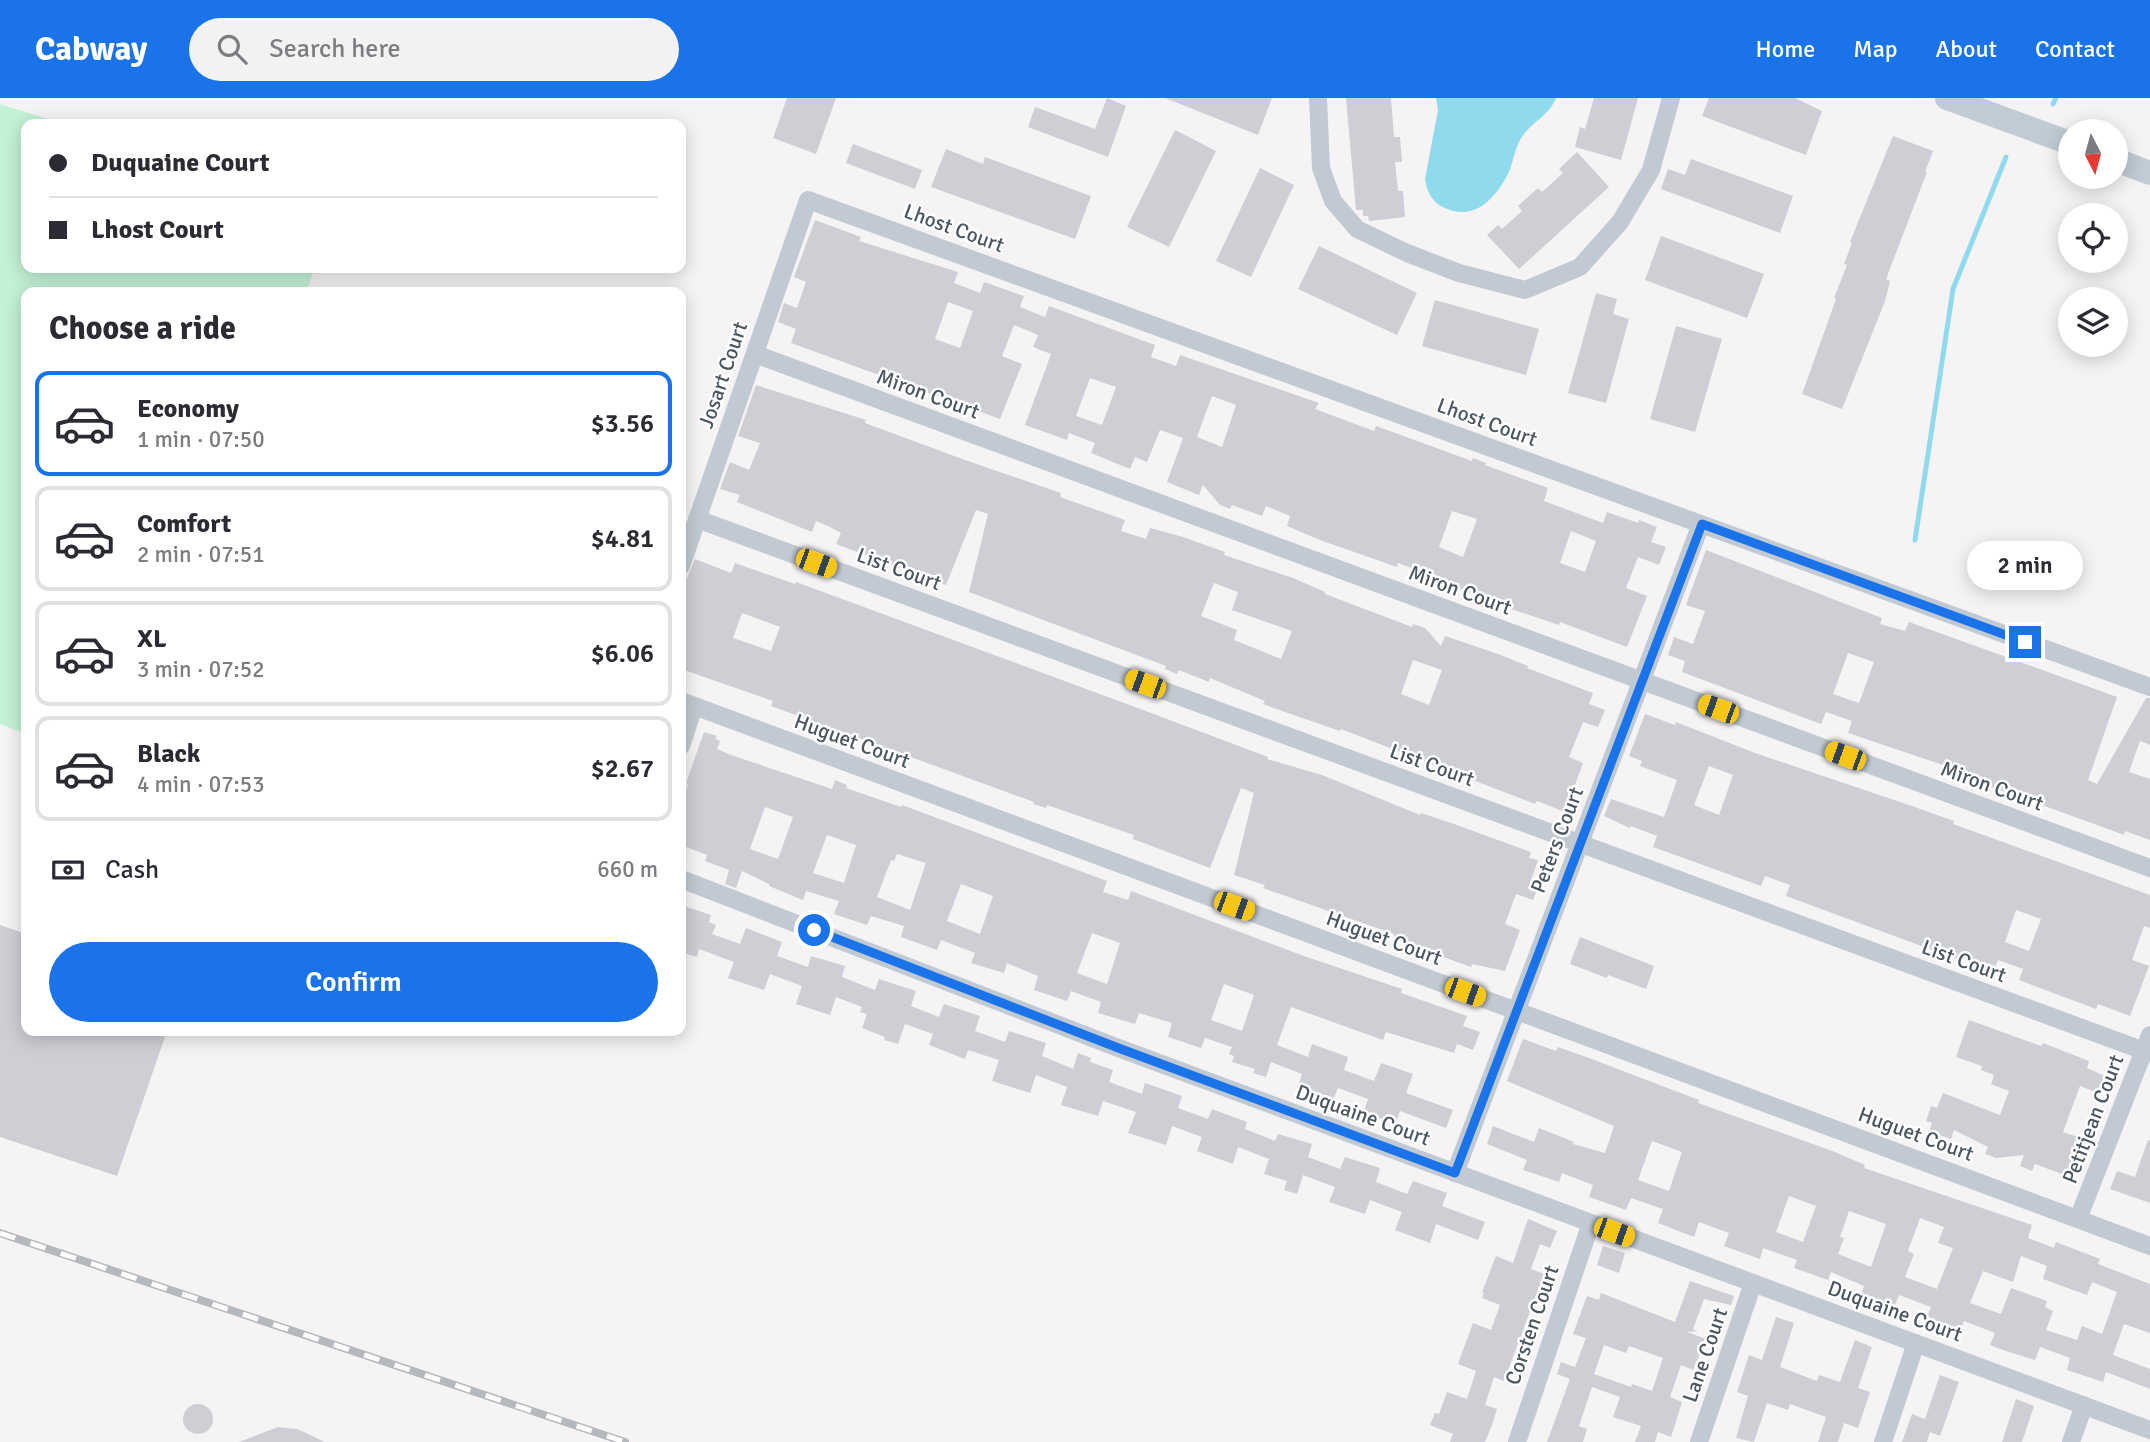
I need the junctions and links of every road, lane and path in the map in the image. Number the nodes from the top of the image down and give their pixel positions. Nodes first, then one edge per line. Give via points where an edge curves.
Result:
1 (1318, 98) edge
2 (1671, 98) edge
3 (1947, 98) edge
4 (2058, 139) edge
5 (2128, 165) edge
6 (2150, 173) edge
7 (808, 200) joint
8 (755, 354) junction
9 (697, 519) junction
10 (1702, 524) junction
11 (686, 551) edge
12 (1642, 681) junction
13 (2150, 687) edge
14 (687, 704) edge
15 (1580, 844) junction
16 (2150, 868) edge
17 (686, 881) edge
18 (1516, 1011) junction
19 (2148, 1046) edge
20 (1455, 1173) junction
21 (2078, 1219) junction
22 (1591, 1223) junction
23 (2150, 1245) edge
24 (1753, 1283) junction
25 (1916, 1343) junction
26 (2084, 1405) junction
27 (2150, 1430) edge
28 (1517, 1442) edge
29 (1699, 1442) edge
30 (1883, 1442) edge
31 (2071, 1442) edge

1 - 2 street via 1321,168 1334,201 1357,229 1459,273 1525,290 1580,267 1620,222 1651,170
3 - 4 street
5 - 6 street
7 - 8 street, Josart Court
7 - 10 street, Lhost Court
8 - 9 street, Josart Court
8 - 12 street, Miron Court
9 - 11 street, Josart Court
9 - 15 street, List Court
10 - 12 street, Peters Court
10 - 13 street, Lhost Court
12 - 15 street, Peters Court
12 - 16 street, Miron Court
14 - 18 street, Huguet Court
15 - 18 street, Peters Court
15 - 19 street, List Court
17 - 20 street, Duquaine Court
18 - 20 street, Peters Court
18 - 21 street, Huguet Court
19 - 21 street, Petitjean Court
20 - 22 street, Duquaine Court
21 - 23 street, Huguet Court
22 - 24 street, Duquaine Court
22 - 28 street, Corsten Court
24 - 25 street, Duquaine Court
24 - 29 street, Lane Court
25 - 26 street, Duquaine Court
25 - 30 street
26 - 27 street, Duquaine Court
26 - 31 street

